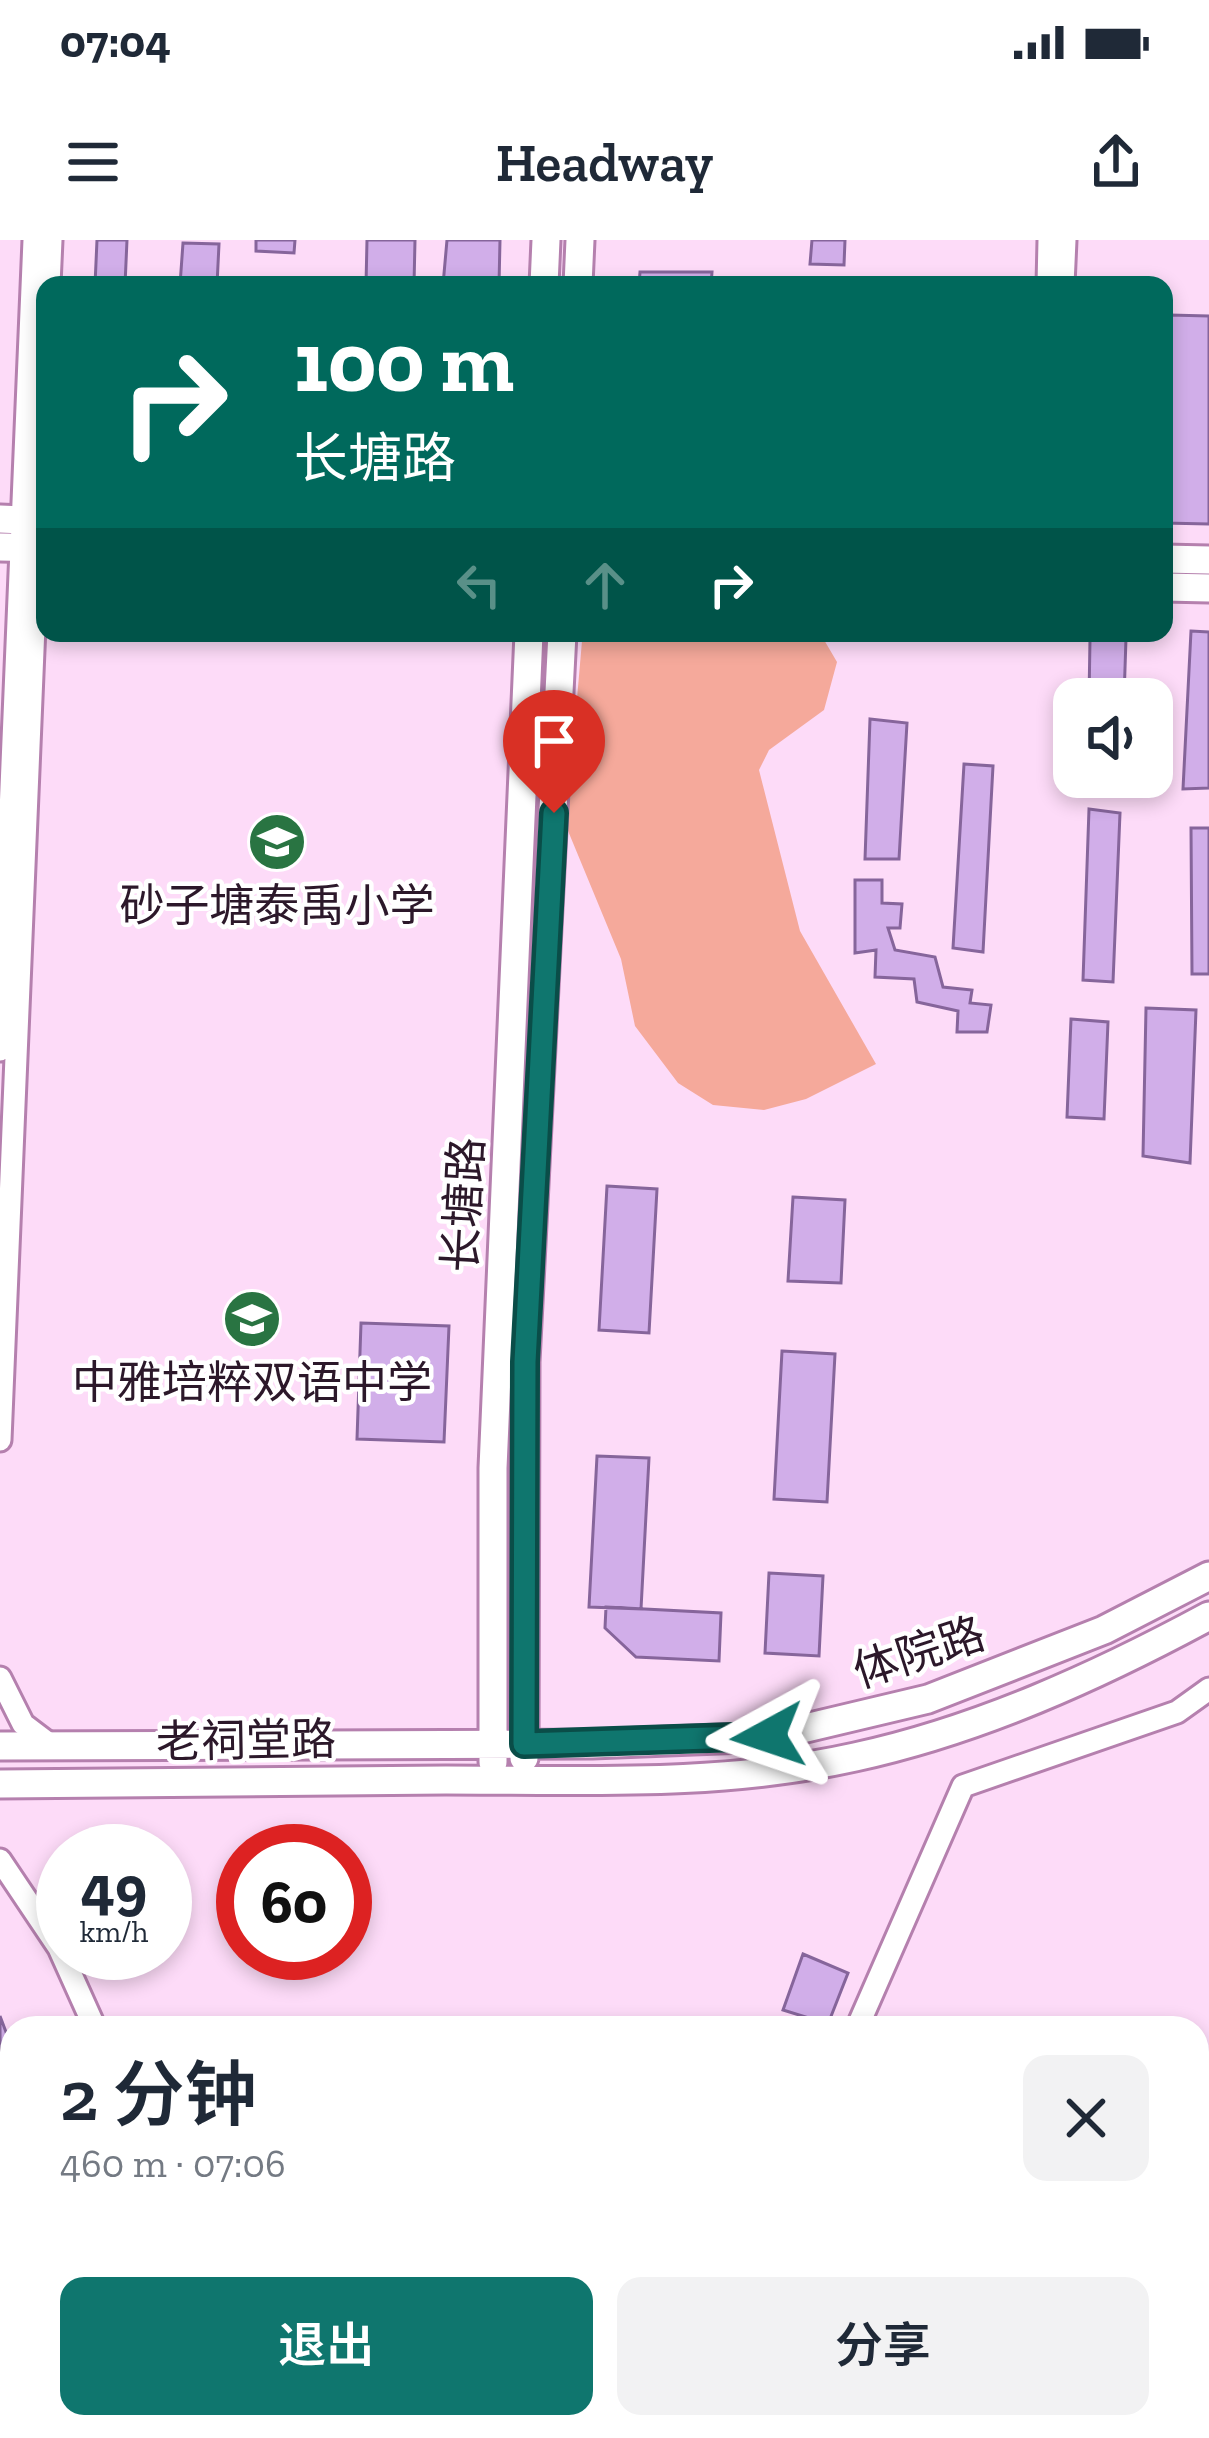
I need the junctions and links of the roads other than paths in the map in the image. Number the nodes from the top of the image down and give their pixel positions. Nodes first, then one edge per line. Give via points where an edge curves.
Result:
1 (34, 240) edge
2 (51, 240) edge
3 (546, 240) edge
4 (580, 240) edge
5 (1049, 240) edge
6 (1065, 240) edge
7 (49, 276) edge
8 (544, 276) edge
9 (578, 276) edge
10 (1048, 276) edge
11 (1063, 276) edge
12 (36, 444) edge
13 (26, 534) edge
14 (1173, 559) edge
15 (1209, 560) edge
16 (1173, 586) edge
17 (1209, 588) edge
18 (529, 642) edge
19 (562, 642) edge
20 (0, 1050) edge
21 (0, 1440) edge
22 (1209, 1576) edge
23 (1209, 1616) edge
24 (0, 1678) edge
25 (1209, 1689) edge
26 (493, 1744) junction
27 (524, 1744) junction
28 (0, 1746) edge
29 (53, 1746) junction
30 (493, 1780) junction
31 (524, 1780) junction
32 (0, 1784) edge
33 (0, 1860) edge
34 (89, 2016) edge
35 (862, 2016) edge

1 - 13 street
2 - 7 street
3 - 8 main road
4 - 9 main road
5 - 10 street
6 - 11 street
12 - 13 street
13 - 20 street
13 - 21 street
14 - 15 main road
16 - 17 main road
18 - 26 main road, 长塘路 via 493,1468
19 - 27 main road, 长塘路 via 525,1362
22 - 27 main road, 体院路 via 1018,1665 833,1724 697,1742
23 - 31 main road, 体院路 via 1013,1708 858,1756 682,1779
24 - 29 street via 23,1724
25 - 35 street via 1177,1712 963,1786
26 - 27 main road, 体院路
26 - 29 main road, 老祠堂路
26 - 30 main road, 长塘路
27 - 31 main road, 长塘路
28 - 29 main road, 老祠堂路
30 - 31 main road, 体院路
30 - 32 main road, 老祠堂路
33 - 34 street via 58,1948

